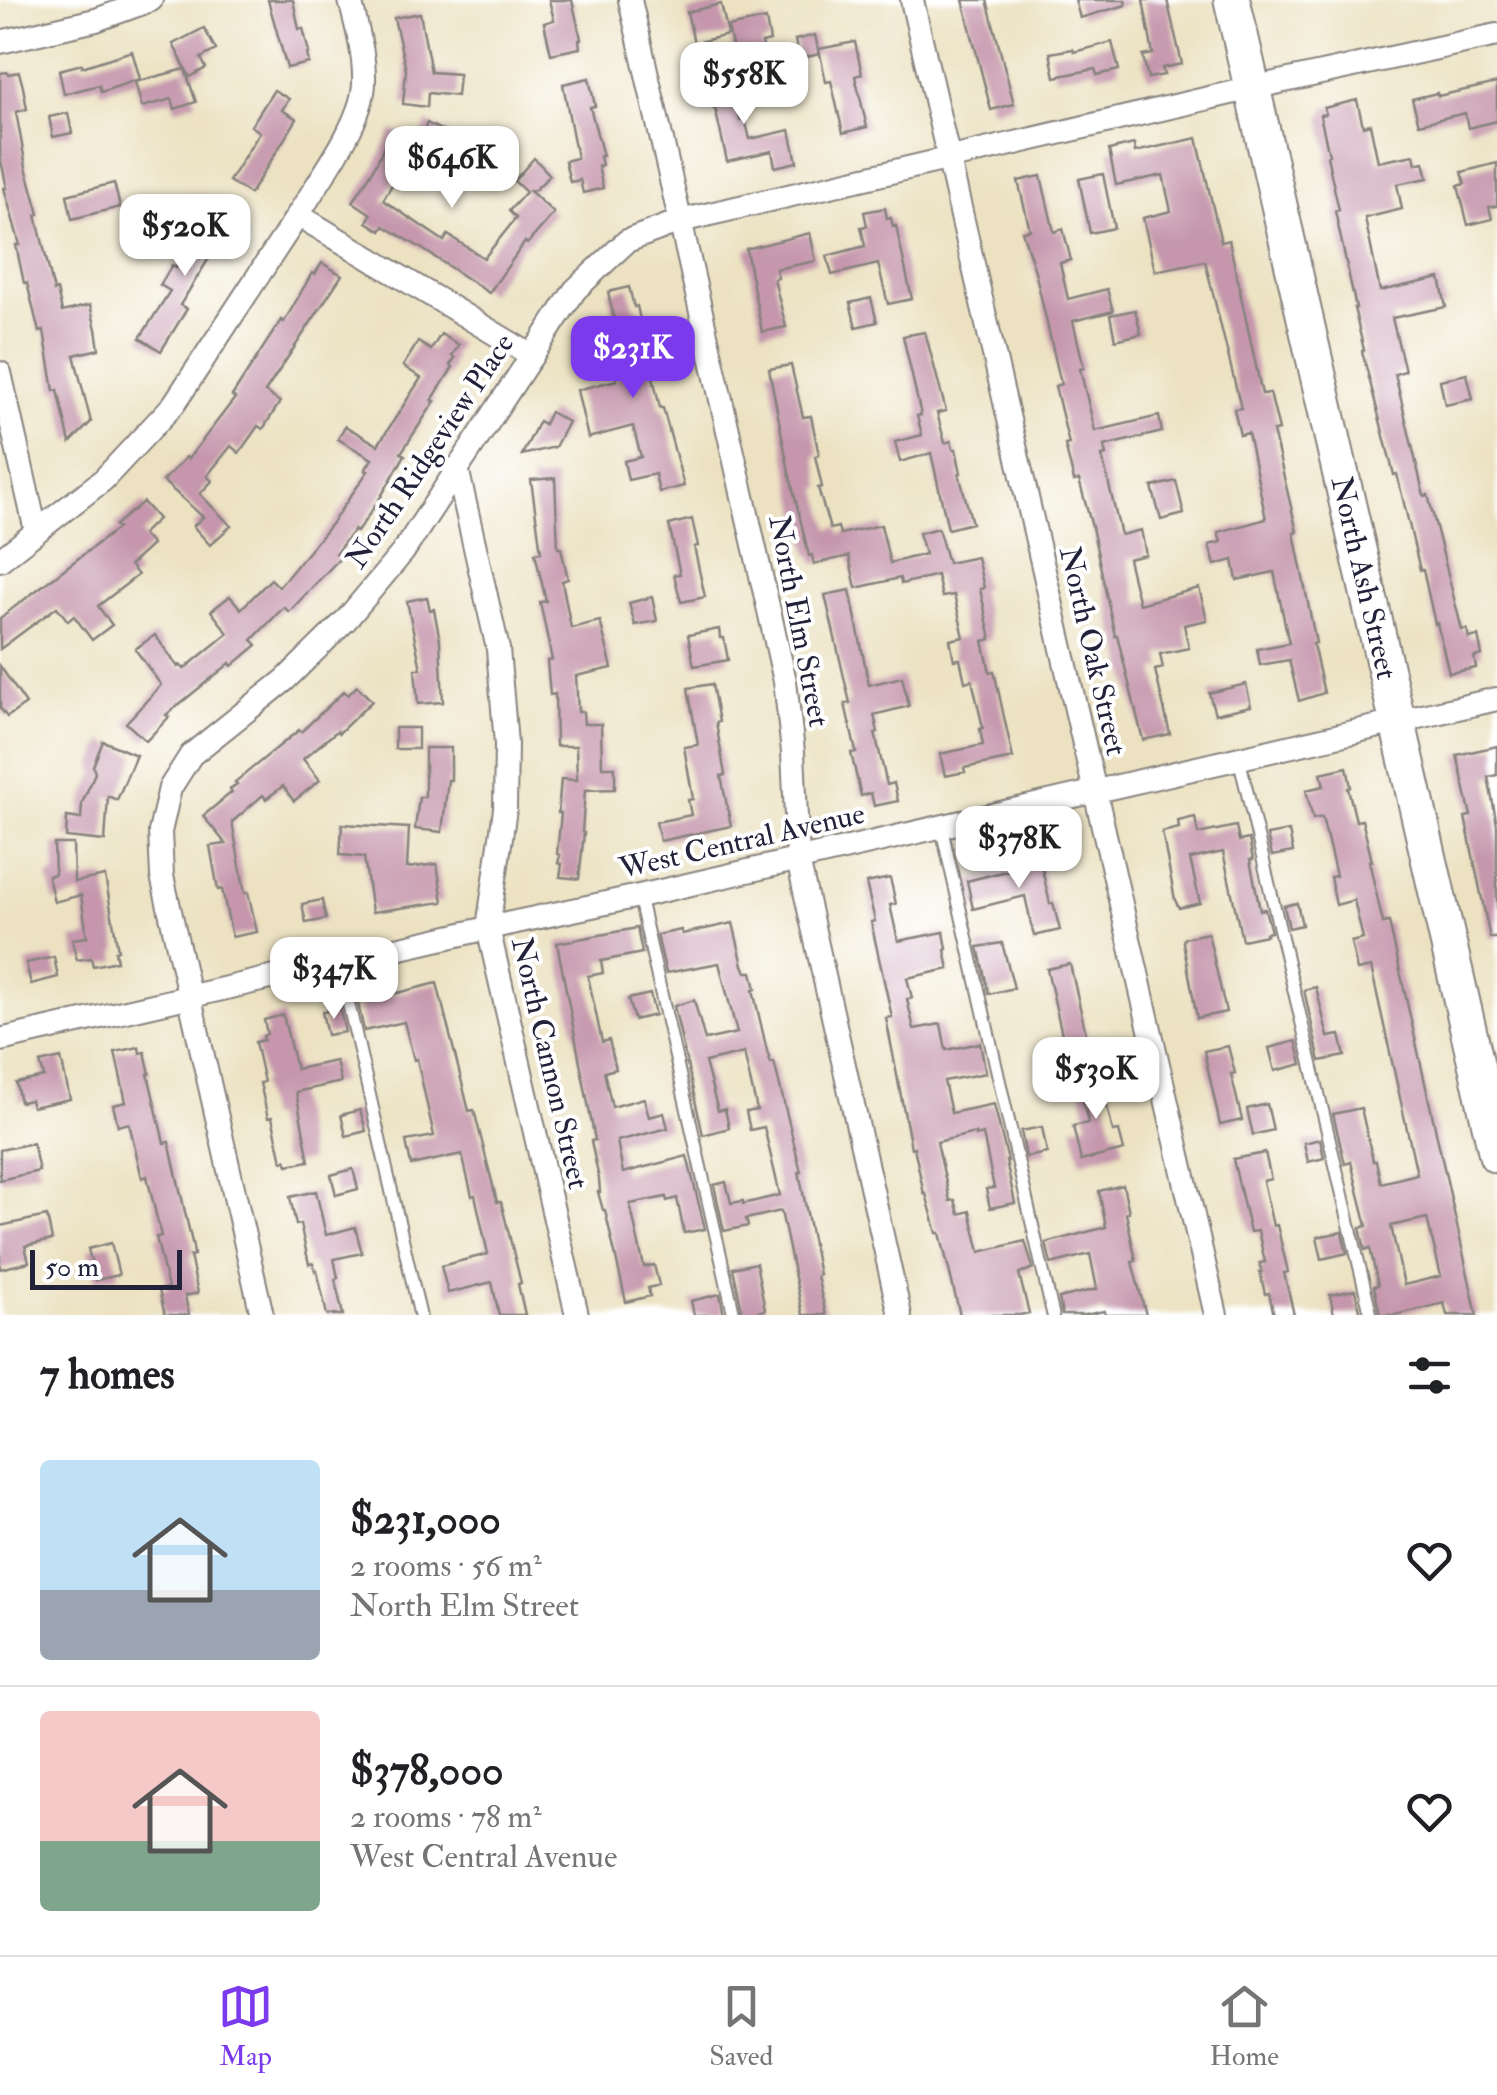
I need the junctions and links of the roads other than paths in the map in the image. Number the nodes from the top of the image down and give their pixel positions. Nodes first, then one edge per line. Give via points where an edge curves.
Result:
1 (151, 0) edge
2 (350, 0) edge
3 (630, 0) edge
4 (912, 0) edge
5 (1232, 0) edge
6 (1497, 34) edge
7 (0, 42) edge
8 (1252, 88) junction
9 (949, 158) junction
10 (298, 214) junction
11 (680, 220) junction
12 (532, 356) junction
13 (0, 373) edge
14 (457, 468) junction
15 (36, 531) junction
16 (0, 560) edge
17 (1497, 699) edge
18 (1397, 721) junction
19 (1239, 758) junction
20 (1095, 790) junction
21 (941, 826) junction
22 (798, 860) junction
23 (639, 896) junction
24 (488, 928) junction
25 (339, 962) junction
26 (189, 995) junction
27 (0, 1040) edge
28 (1497, 1155) edge
29 (262, 1315) edge
30 (420, 1315) edge
31 (578, 1315) edge
32 (734, 1315) edge
33 (900, 1315) edge
34 (1053, 1315) edge
35 (1216, 1315) edge
36 (1371, 1315) edge

1 - 7 street
2 - 10 street via 364,88 356,120
3 - 11 street, North Elm Street
4 - 9 street, North Oak Street
5 - 8 main road, North Ash Street
6 - 8 street, North Ridgeview Place
8 - 9 street, North Ridgeview Place
8 - 18 main road, North Ash Street
9 - 11 street, North Ridgeview Place
9 - 20 street, North Oak Street
10 - 12 street
10 - 15 street via 174,404 103,480
11 - 12 street, North Ridgeview Place via 626,242 575,290
11 - 22 street, North Elm Street via 785,681
12 - 14 street, North Ridgeview Place
13 - 15 street
14 - 24 street, North Cannon Street via 498,649 506,744 506,809
14 - 26 street, North Ridgeview Place via 403,552 346,620 285,680 191,755 170,788 160,832 162,876
15 - 16 street
17 - 18 street, West Central Avenue
18 - 19 street, West Central Avenue
18 - 28 main road, North Ash Street
19 - 20 street, West Central Avenue
19 - 36 lane
20 - 21 street, West Central Avenue
20 - 35 street, North Oak Street
21 - 22 street, West Central Avenue
21 - 34 lane
22 - 23 street, West Central Avenue
22 - 33 street, North Elm Street
23 - 24 street, West Central Avenue
23 - 32 lane
24 - 25 street, West Central Avenue
24 - 31 street, North Cannon Street
25 - 26 street, West Central Avenue
25 - 30 lane
26 - 27 street, West Central Avenue
26 - 29 street, North Ridgeview Place

